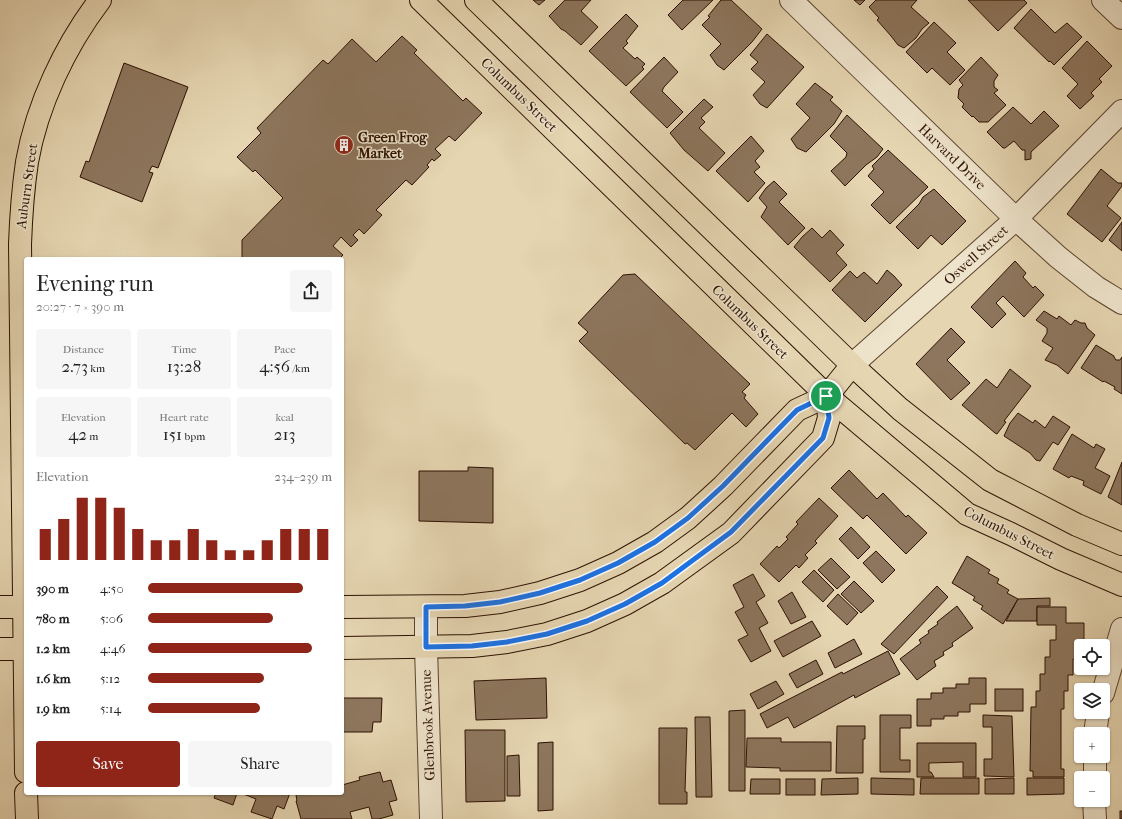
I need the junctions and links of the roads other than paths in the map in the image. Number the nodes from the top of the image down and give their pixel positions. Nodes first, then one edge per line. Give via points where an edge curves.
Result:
1 (100, 0) edge
2 (421, 0) edge
3 (476, 0) edge
4 (791, 0) edge
5 (1103, 0) edge
6 (1122, 18) edge
7 (1122, 111) edge
8 (1016, 219) junction
9 (1122, 303) edge
10 (852, 365) junction
11 (826, 396) junction
12 (24, 486) edge
13 (1122, 544) edge
14 (1122, 585) edge
15 (0, 607) edge
16 (24, 607) edge
17 (344, 607) edge
18 (426, 607) junction
19 (1122, 629) edge
20 (426, 647) junction
21 (344, 648) edge
22 (0, 649) edge
23 (24, 649) edge
24 (1106, 683) edge
25 (26, 795) edge
26 (1094, 807) edge
27 (27, 819) edge
28 (431, 819) edge
29 (1095, 819) edge

1 - 12 main road, Auburn Street via 68,50 50,88 36,127 28,161 22,202 20,244
2 - 11 main road, Columbus Street
3 - 10 main road
4 - 8 street, Harvard Drive
5 - 6 street
7 - 8 street, Oswell Street
8 - 9 street, Harvard Drive via 1058,257 1096,287
8 - 10 street, Oswell Street
10 - 11 main road, Oswell Street
10 - 13 main road via 900,409 990,480 1078,525
11 - 14 main road, Columbus Street via 967,514
11 - 18 main road, Oswell Street via 797,410 688,518 655,542 618,563 580,580 540,593 500,602
11 - 20 main road via 829,418 823,438 731,532 662,583 619,607 547,634 472,646
15 - 16 main road
17 - 18 main road, Oswell Street
18 - 20 street, Glenbrook Avenue
19 - 24 street
20 - 21 main road
20 - 28 street, Glenbrook Avenue
22 - 23 main road
25 - 27 main road
26 - 29 street

